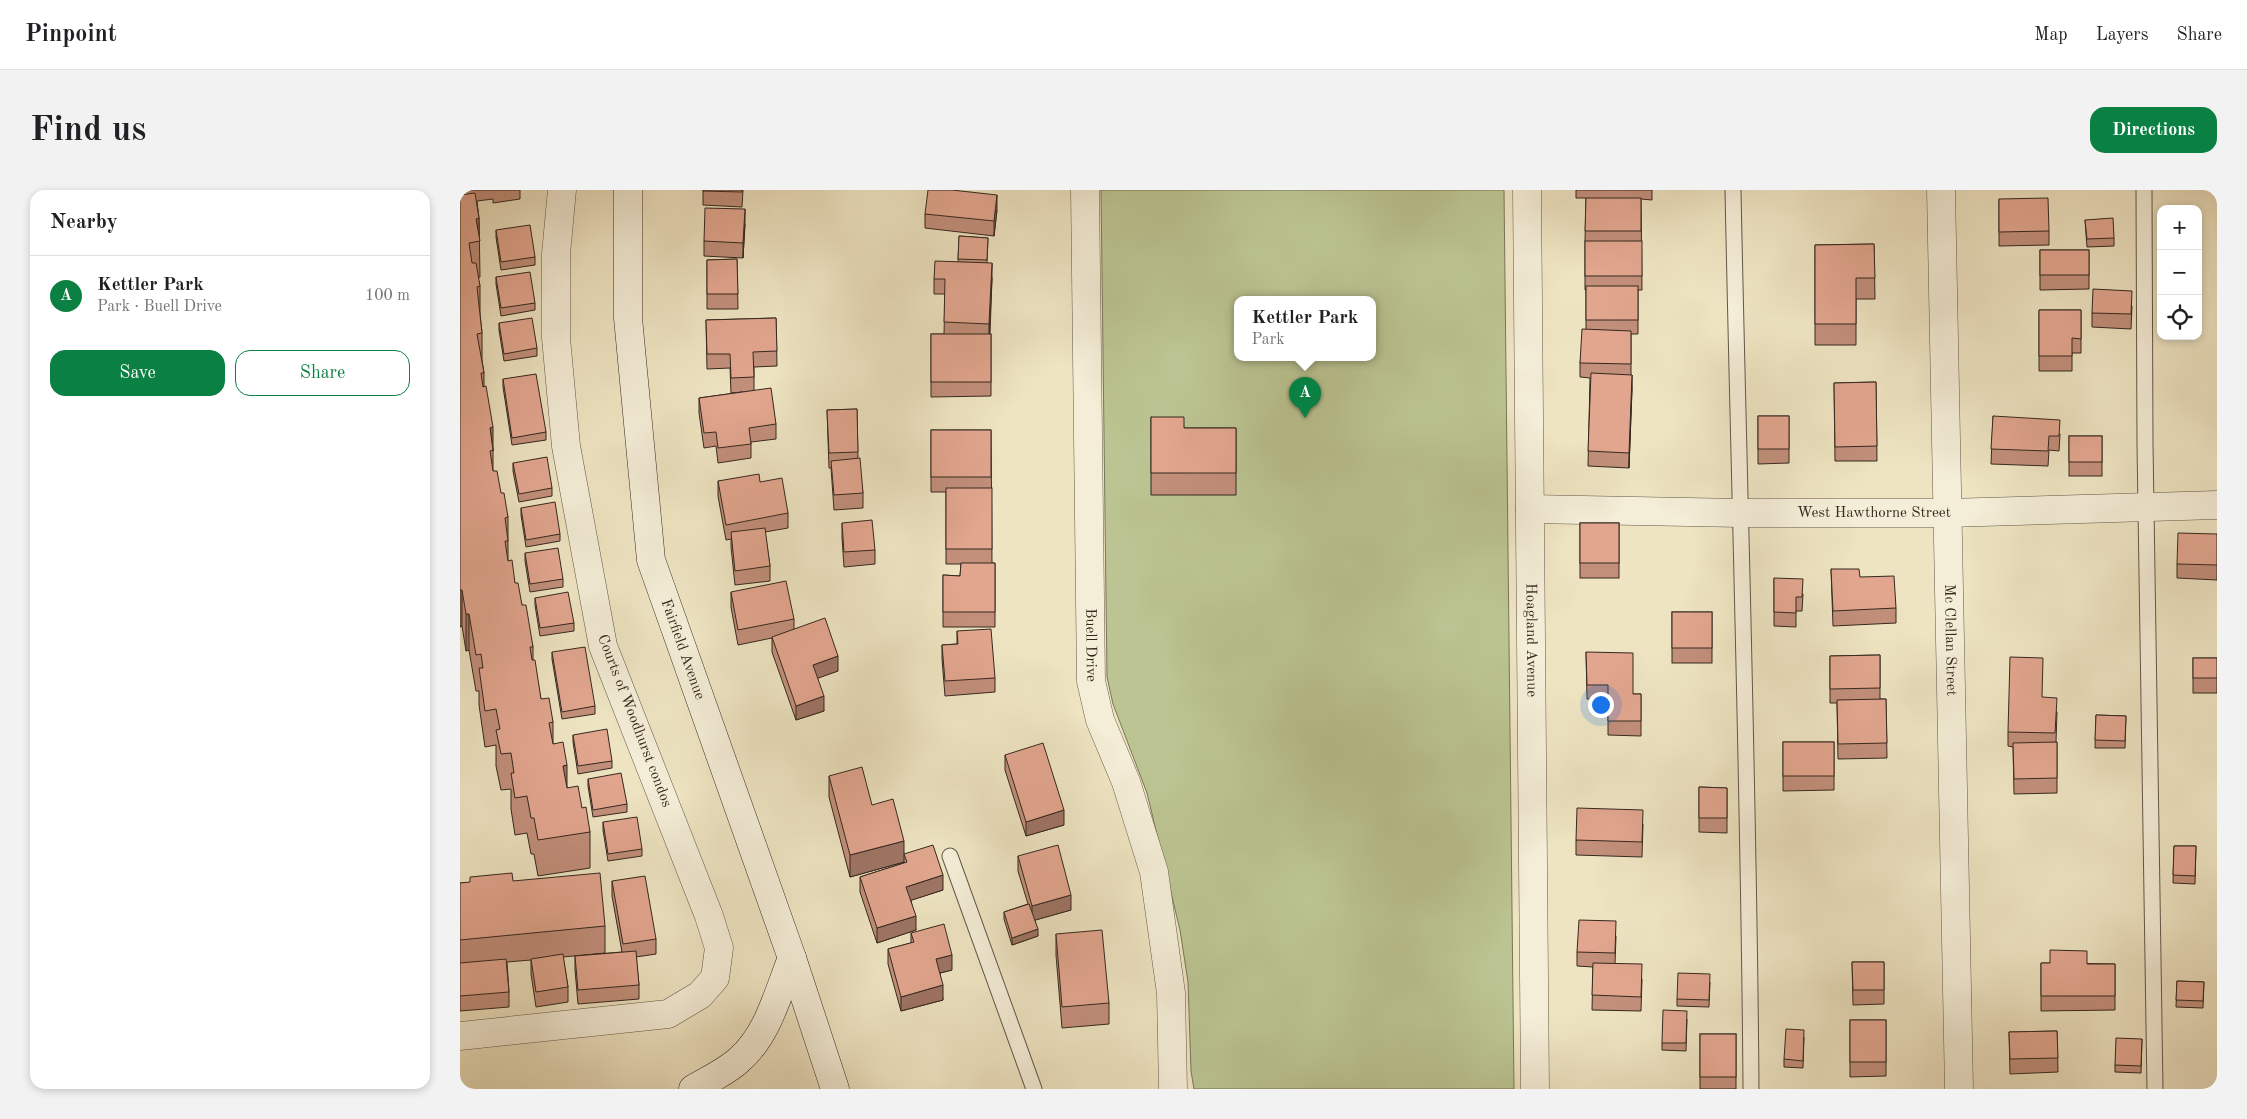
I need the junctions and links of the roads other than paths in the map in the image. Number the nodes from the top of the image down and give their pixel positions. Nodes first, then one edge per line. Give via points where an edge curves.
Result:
1 (562, 190) edge
2 (628, 190) edge
3 (1086, 190) edge
4 (1527, 190) edge
5 (1733, 190) edge
6 (1942, 190) edge
7 (2144, 190) edge
8 (2217, 505) edge
9 (2148, 506) junction
10 (1530, 509) junction
11 (1948, 512) junction
12 (1741, 513) junction
13 (950, 856) dead end
14 (792, 958) junction
15 (460, 1036) edge
16 (693, 1089) edge
17 (835, 1089) edge
18 (1034, 1089) edge
19 (1174, 1089) edge
20 (1535, 1089) edge
21 (1751, 1089) edge
22 (1959, 1089) edge
23 (2154, 1089) edge

1 - 15 street, Courts of Woodhurst condos via 556,254 556,338 566,446 603,646 719,948 715,978 700,995 668,1014
2 - 14 street, Fairfield Avenue via 628,318 651,560
3 - 19 street, Buell Drive via 1091,681 1100,720 1126,782 1154,872 1171,993
4 - 10 street, Hoagland Avenue
5 - 12 lane
6 - 11 street, Mc Clellan Street
7 - 9 lane
8 - 9 street, West Hawthorne Street
9 - 11 street, West Hawthorne Street
9 - 23 lane
10 - 12 street, West Hawthorne Street
10 - 20 street, Hoagland Avenue
11 - 12 street, West Hawthorne Street
11 - 22 street, Mc Clellan Street
12 - 21 lane
13 - 18 lane
14 - 16 street via 764,1028 752,1046 738,1061
14 - 17 street, Fairfield Avenue

